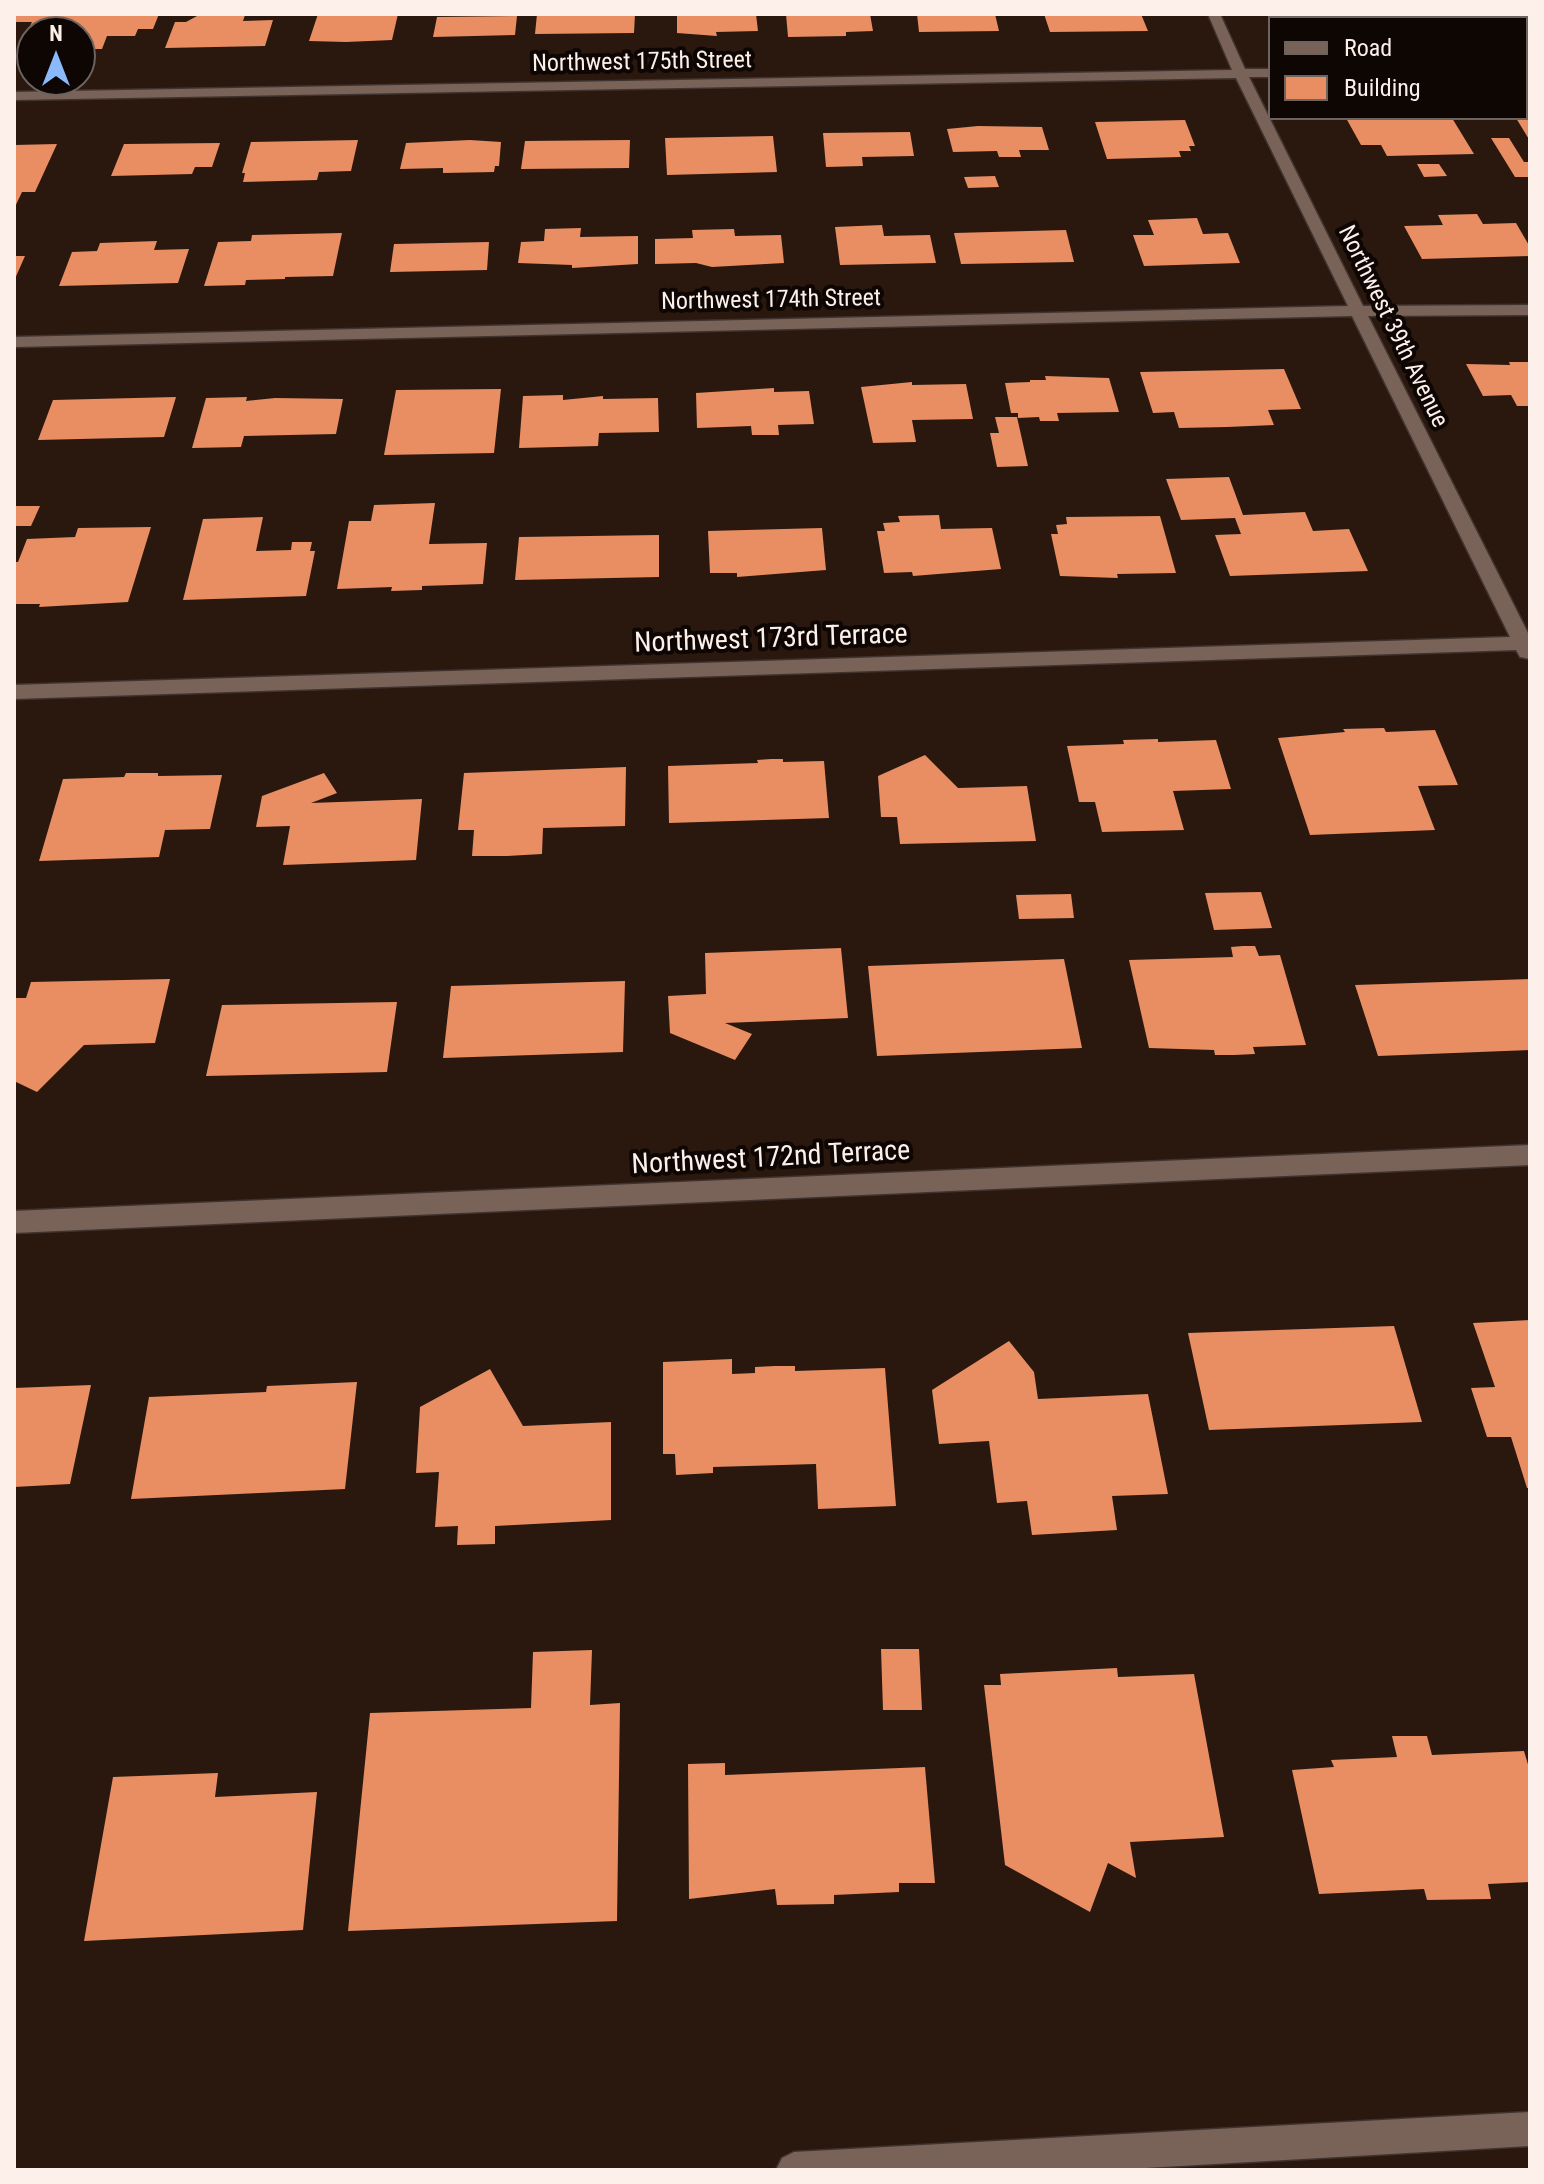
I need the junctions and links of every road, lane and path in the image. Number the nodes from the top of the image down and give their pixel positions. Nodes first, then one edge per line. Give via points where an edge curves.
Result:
1 (1214, 14) edge
2 (1240, 73) junction
3 (1268, 73) edge
4 (14, 96) edge
5 (1530, 310) edge
6 (1357, 311) junction
7 (14, 342) edge
8 (1527, 649) edge
9 (14, 692) edge
10 (1530, 1155) edge
11 (14, 1222) edge
12 (1530, 2129) edge
13 (794, 2170) edge

1 - 2 street, Northwest 39th Avenue
2 - 3 street, Northwest 175th Street
2 - 4 street, Northwest 175th Street
2 - 6 street, Northwest 39th Avenue
5 - 6 street, Northwest 174th Street
6 - 7 street, Northwest 174th Street
6 - 8 street, Northwest 39th Avenue
8 - 9 street, Northwest 173rd Terrace
10 - 11 street, Northwest 172nd Terrace
12 - 13 street

